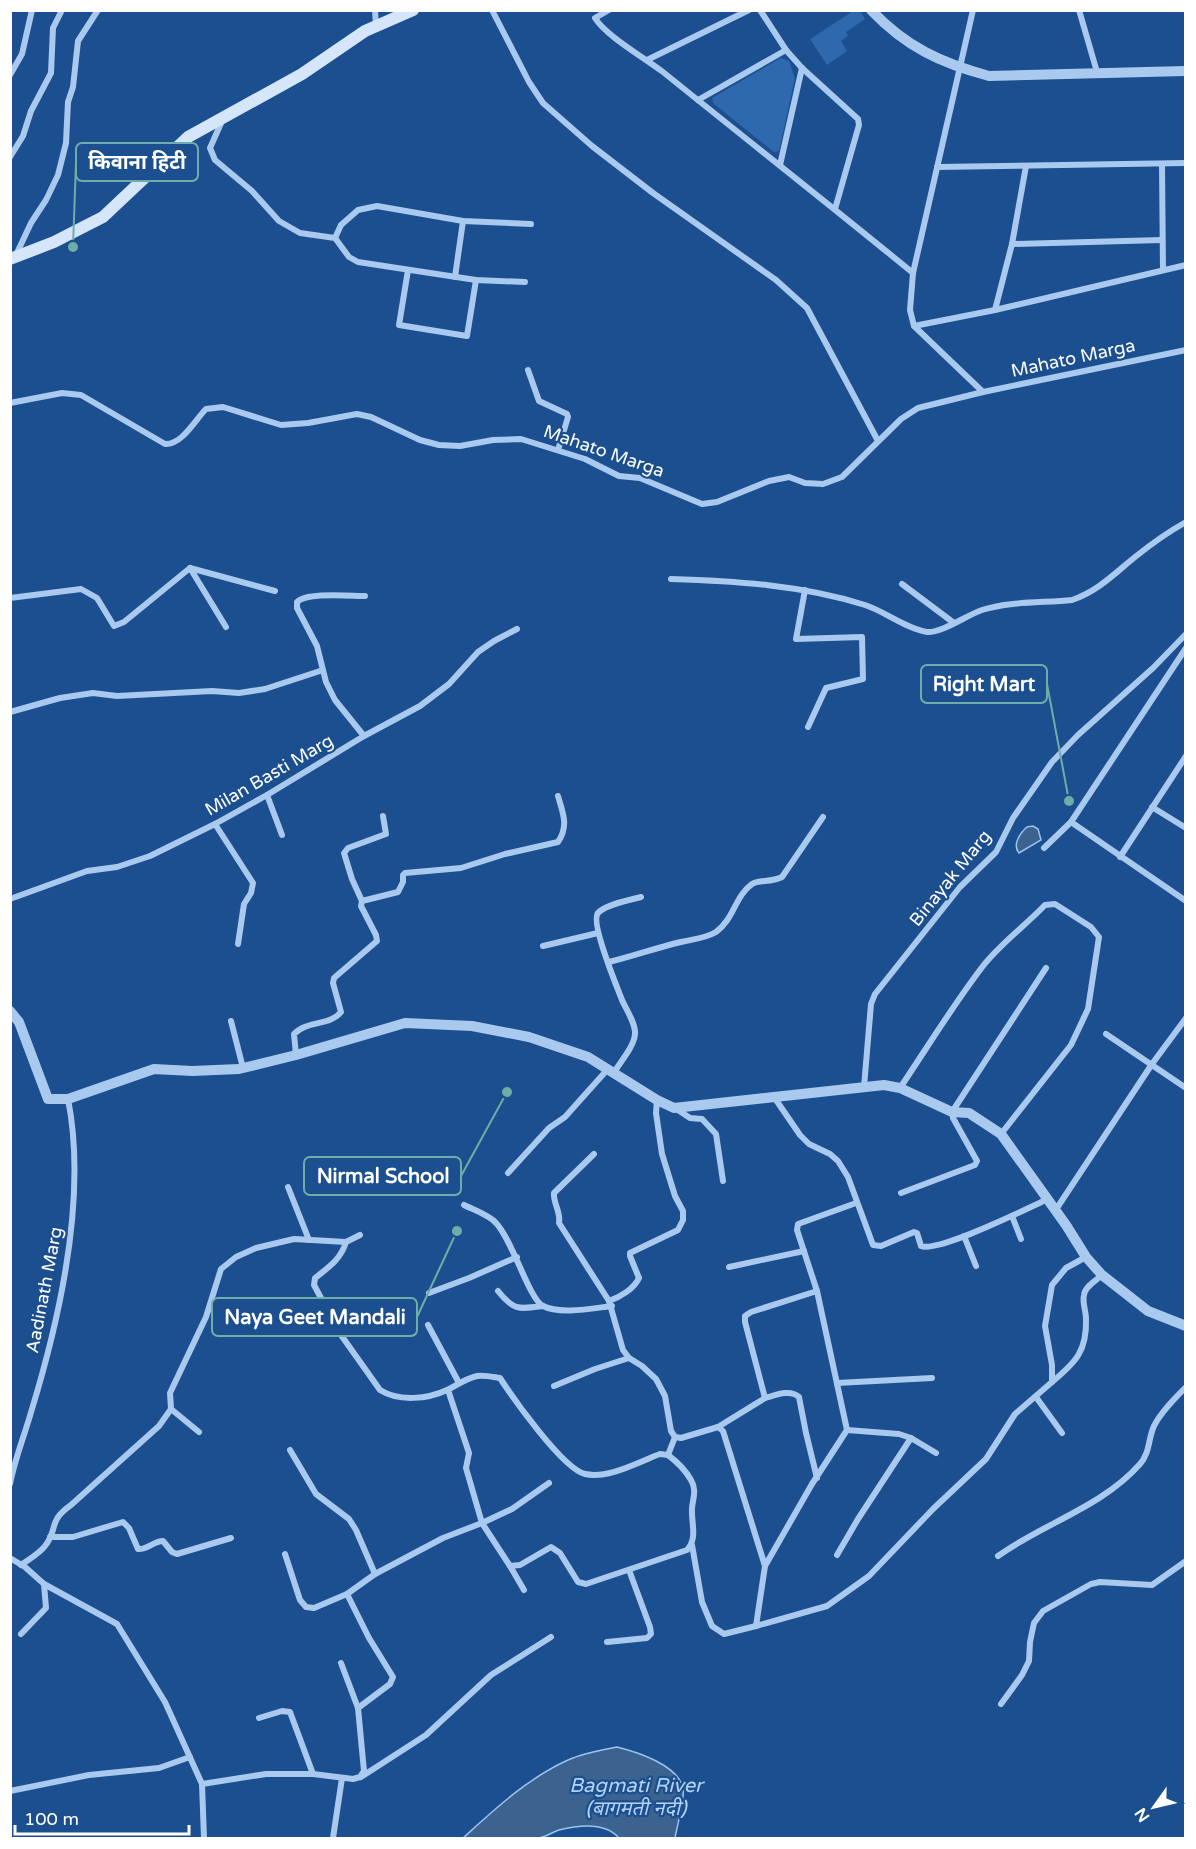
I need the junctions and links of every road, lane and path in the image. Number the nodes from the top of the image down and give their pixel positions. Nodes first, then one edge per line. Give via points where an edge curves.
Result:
1 (32, 10) edge
2 (62, 10) edge
3 (98, 10) edge
4 (375, 10) edge
5 (413, 10) edge
6 (492, 10) edge
7 (609, 10) edge
8 (749, 10) edge
9 (760, 10) edge
10 (871, 10) edge
11 (973, 10) edge
12 (1079, 10) edge
13 (376, 26) junction
14 (786, 50) junction
15 (647, 60) junction
16 (802, 68) junction
17 (961, 68) junction
18 (1185, 71) edge
19 (1097, 72) junction
20 (10, 75) edge
21 (698, 100) junction
22 (223, 119) junction
23 (10, 157) edge
24 (1185, 163) edge
25 (1162, 164) junction
26 (780, 165) junction
27 (1026, 166) junction
28 (938, 167) junction
29 (835, 209) junction
30 (463, 220) junction
31 (531, 224) dead end
32 (334, 238) junction
33 (1162, 240) junction
34 (1012, 244) junction
35 (13, 258) edge
36 (1185, 265) edge
37 (408, 270) junction
38 (1163, 270) junction
39 (913, 273) junction
40 (455, 277) junction
41 (476, 280) junction
42 (525, 282) dead end
43 (995, 310) junction
44 (914, 327) junction
45 (1185, 350) edge
46 (528, 370) dead end
47 (983, 392) junction
48 (10, 403) edge
49 (878, 441) junction
50 (558, 450) junction
51 (1185, 522) edge
52 (190, 568) junction
53 (671, 579) dead end
54 (902, 584) dead end
55 (805, 590) junction
56 (275, 591) dead end
57 (365, 596) dead end
58 (10, 598) edge
59 (954, 622) junction
60 (226, 627) dead end
61 (517, 629) dead end
62 (1185, 634) edge
63 (1185, 648) edge
64 (323, 670) junction
65 (10, 712) edge
66 (808, 727) dead end
67 (364, 736) junction
68 (1185, 756) edge
69 (267, 795) junction
70 (558, 796) dead end
71 (1152, 807) junction
72 (383, 816) dead end
73 (823, 817) dead end
74 (1071, 822) junction
75 (215, 824) junction
76 (1185, 828) edge
77 (282, 835) dead end
78 (1044, 848) dead end
79 (1119, 857) junction
80 (641, 897) dead end
81 (10, 899) edge
82 (362, 901) junction
83 (1185, 901) edge
84 (598, 933) junction
85 (237, 944) dead end
86 (543, 946) dead end
87 (609, 962) junction
88 (1046, 968) dead end
89 (10, 1011) edge
90 (1185, 1018) edge
91 (231, 1021) dead end
92 (1106, 1034) dead end
93 (296, 1055) junction
94 (1152, 1064) junction
95 (243, 1068) junction
96 (610, 1072) junction
97 (864, 1087) junction
98 (900, 1088) junction
99 (1185, 1088) edge
100 (774, 1097) junction
101 (68, 1099) junction
102 (657, 1100) junction
103 (674, 1108) junction
104 (952, 1112) junction
105 (1001, 1134) junction
106 (594, 1154) dead end
107 (508, 1173) dead end
108 (723, 1181) dead end
109 (288, 1187) dead end
110 (901, 1193) dead end
111 (1046, 1200) junction
112 (856, 1203) junction
113 (464, 1205) dead end
114 (1055, 1211) junction
115 (1012, 1216) junction
116 (360, 1235) dead end
117 (964, 1236) junction
118 (1021, 1239) dead end
119 (309, 1240) junction
120 (346, 1242) junction
121 (804, 1251) junction
122 (517, 1257) junction
123 (1086, 1257) junction
124 (976, 1266) dead end
125 (729, 1267) dead end
126 (1102, 1275) junction
127 (498, 1291) dead end
128 (817, 1291) junction
129 (429, 1293) dead end
130 (611, 1304) junction
131 (543, 1306) junction
132 (428, 1325) dead end
133 (1185, 1326) edge
134 (629, 1358) junction
135 (932, 1378) dead end
136 (1052, 1382) junction
137 (459, 1383) junction
138 (837, 1383) junction
139 (554, 1386) dead end
140 (1185, 1387) edge
141 (448, 1390) junction
142 (1036, 1397) junction
143 (765, 1398) junction
144 (171, 1409) junction
145 (718, 1427) junction
146 (847, 1430) junction
147 (199, 1432) dead end
148 (1062, 1433) dead end
149 (675, 1437) junction
150 (911, 1438) junction
151 (291, 1450) dead end
152 (936, 1453) dead end
153 (668, 1455) junction
154 (817, 1478) junction
155 (549, 1483) dead end
156 (10, 1484) edge
157 (482, 1523) junction
158 (50, 1537) junction
159 (231, 1538) dead end
160 (692, 1545) junction
161 (285, 1554) dead end
162 (837, 1555) dead end
163 (998, 1556) dead end
164 (10, 1558) edge
165 (1185, 1561) edge
166 (23, 1566) junction
167 (510, 1566) junction
168 (765, 1566) junction
169 (629, 1570) junction
170 (375, 1574) junction
171 (44, 1584) junction
172 (524, 1590) dead end
173 (346, 1594) junction
174 (756, 1626) junction
175 (21, 1634) dead end
176 (551, 1637) dead end
177 (607, 1642) dead end
178 (341, 1663) dead end
179 (1001, 1704) dead end
180 (358, 1708) junction
181 (259, 1718) dead end
182 (190, 1757) junction
183 (313, 1774) junction
184 (360, 1777) junction
185 (342, 1778) junction
186 (202, 1784) junction
187 (10, 1791) edge
188 (333, 1838) edge
189 (204, 1839) edge

1 - 20 street via 22,54
2 - 23 street via 53,28 51,73
3 - 35 street via 78,40 66,142 58,175
4 - 13 street
5 - 13 main road
6 - 49 street via 543,103 653,193 776,280 807,309
7 - 15 street via 595,18 600,27
8 - 15 street
9 - 14 street
10 - 17 street via 897,36
11 - 17 street
12 - 19 street
13 - 22 main road
14 - 16 street
14 - 21 street
15 - 21 street
16 - 26 street
16 - 29 street via 858,119
17 - 19 street via 989,76
17 - 28 street
18 - 19 street
21 - 26 street
22 - 32 street via 210,148 215,160 252,191 279,221 300,233
22 - 35 main road via 188,137 103,217
24 - 25 street
25 - 27 street
25 - 33 street
26 - 29 street
27 - 28 street
27 - 34 street
28 - 39 street
29 - 39 street
30 - 31 street
30 - 32 street via 377,206 358,210 341,225
30 - 40 street
32 - 37 street via 358,262
33 - 34 street
33 - 38 street
34 - 43 street
36 - 38 street
37 - 40 street
37 - 41 street via 399,326 467,336
38 - 43 street
39 - 44 street via 910,310
40 - 41 street
41 - 42 street
43 - 44 street
44 - 47 street
45 - 47 street, Mahato Marga
46 - 50 street via 539,401 567,414
47 - 49 street, Mahato Marga via 918,408
48 - 50 street, Mahato Marga via 62,393 81,395 171,445 206,408 223,407 281,425 357,414 439,445 521,439
49 - 50 street, Mahato Marga via 842,477 823,484 789,477 702,504
51 - 59 street via 1083,596 1003,605
52 - 56 street
52 - 58 street via 118,626 114,626 97,598 81,589
52 - 60 street
53 - 55 street
54 - 59 street
55 - 59 street via 866,605 927,632
55 - 66 street via 796,639 861,637 863,679 826,688
57 - 64 street via 310,597 297,602
61 - 67 street, Milan Basti Marg via 478,652 449,684 420,706
62 - 97 street, Binayak Marg via 1052,762 1013,818 996,852 960,887 875,994
63 - 74 street
64 - 65 street via 265,689 239,693 93,693
64 - 67 street via 335,700
67 - 69 street, Milan Basti Marg
68 - 71 street
69 - 75 street, Milan Basti Marg
69 - 77 street
70 - 82 street via 565,817 558,842 461,868 405,873 398,892
71 - 76 street
71 - 79 street
72 - 82 street via 386,834 344,853
73 - 87 street via 782,877 774,882 751,884 717,931 702,939
74 - 78 street
74 - 79 street
75 - 81 street, Milan Basti Marg via 150,856 117,867 87,871
75 - 85 street via 253,883 244,904
79 - 83 street
80 - 84 street via 598,913
82 - 93 street via 377,940 334,978 340,1015 303,1027 294,1034
84 - 86 street
84 - 87 street
87 - 96 street via 636,1031
88 - 104 street
89 - 101 street via 19,1022 48,1099
90 - 94 street
91 - 95 street
92 - 94 street
93 - 95 street
93 - 96 street via 405,1023 472,1026 529,1037 588,1058
94 - 99 street
94 - 114 street
95 - 101 street via 154,1069
96 - 102 street
96 - 107 street via 549,1128
97 - 98 street
97 - 100 street
98 - 104 street
98 - 105 street via 983,966 1045,905 1055,904 1091,927 1099,937 1088,1009 1071,1045
100 - 103 street
100 - 112 street via 800,1135 838,1161
101 - 156 street, Aadinath Marg via 74,1216 47,1352
102 - 103 street
102 - 130 street via 662,1154 683,1220 678,1230 630,1253 639,1278
103 - 108 street via 690,1118 702,1119 716,1134
104 - 105 street via 969,1113
104 - 110 street via 977,1161 975,1165
105 - 111 street
106 - 130 street via 556,1189 553,1197 559,1223
109 - 119 street
111 - 114 street
111 - 115 street
112 - 117 street via 873,1245 911,1232 917,1233 924,1248
112 - 121 street via 798,1224
113 - 122 street via 495,1221
114 - 123 street
115 - 117 street
115 - 118 street
116 - 120 street
117 - 124 street
119 - 120 street
119 - 144 street via 294,1239 256,1248 221,1269 206,1317 170,1393
120 - 141 street via 342,1254 315,1278 314,1284 341,1335 380,1390 390,1396 423,1398
121 - 125 street
121 - 128 street
122 - 129 street
122 - 131 street via 533,1295
123 - 126 street
123 - 136 street via 1066,1268 1052,1285 1045,1326
126 - 133 street via 1148,1311
126 - 136 street via 1086,1288 1083,1297 1087,1333 1080,1354
127 - 131 street via 509,1305 519,1309
128 - 138 street
128 - 143 street via 745,1316
130 - 131 street via 571,1311
130 - 134 street via 619,1340
132 - 137 street
134 - 139 street
134 - 149 street via 656,1379 665,1396
135 - 138 street
136 - 142 street
137 - 141 street
137 - 153 street via 479,1376 500,1378 558,1454 583,1474 602,1475 660,1454
138 - 146 street
140 - 163 street via 1154,1427 1150,1447 1141,1463 1111,1491
141 - 157 street via 469,1453 466,1468
142 - 148 street
142 - 174 street via 1015,1414 986,1459 869,1576 827,1606
143 - 145 street
143 - 154 street via 789,1392 799,1397
144 - 147 street
144 - 158 street via 159,1426 59,1513
145 - 149 street
145 - 168 street via 723,1431
146 - 150 street
146 - 154 street
149 - 153 street
150 - 152 street
150 - 162 street
151 - 170 street via 316,1494 349,1519
153 - 160 street via 692,1481 695,1491
154 - 168 street
155 - 157 street via 512,1509
157 - 167 street
157 - 170 street via 443,1538
158 - 159 street via 73,1537 123,1522 138,1549 160,1541 177,1554
158 - 166 street via 42,1551
160 - 169 street
160 - 174 street via 702,1602 712,1626 724,1634
161 - 173 street via 306,1607 325,1605
164 - 166 street
165 - 179 street via 1152,1585 1091,1584 1043,1611 1034,1623 1029,1661
166 - 171 street
167 - 169 street via 520,1565 550,1547 560,1553 578,1582 586,1584
167 - 172 street
168 - 174 street
169 - 177 street via 651,1634 647,1638
170 - 173 street
171 - 175 street via 46,1608
171 - 182 street via 117,1624 165,1702
173 - 180 street via 393,1677 390,1684
176 - 184 street via 491,1675 426,1735
178 - 180 street
180 - 184 street via 364,1771
181 - 183 street via 291,1712
182 - 186 street
182 - 187 street via 159,1768 89,1775
183 - 185 street
183 - 186 street via 266,1774
184 - 185 street
185 - 188 street
186 - 189 street

